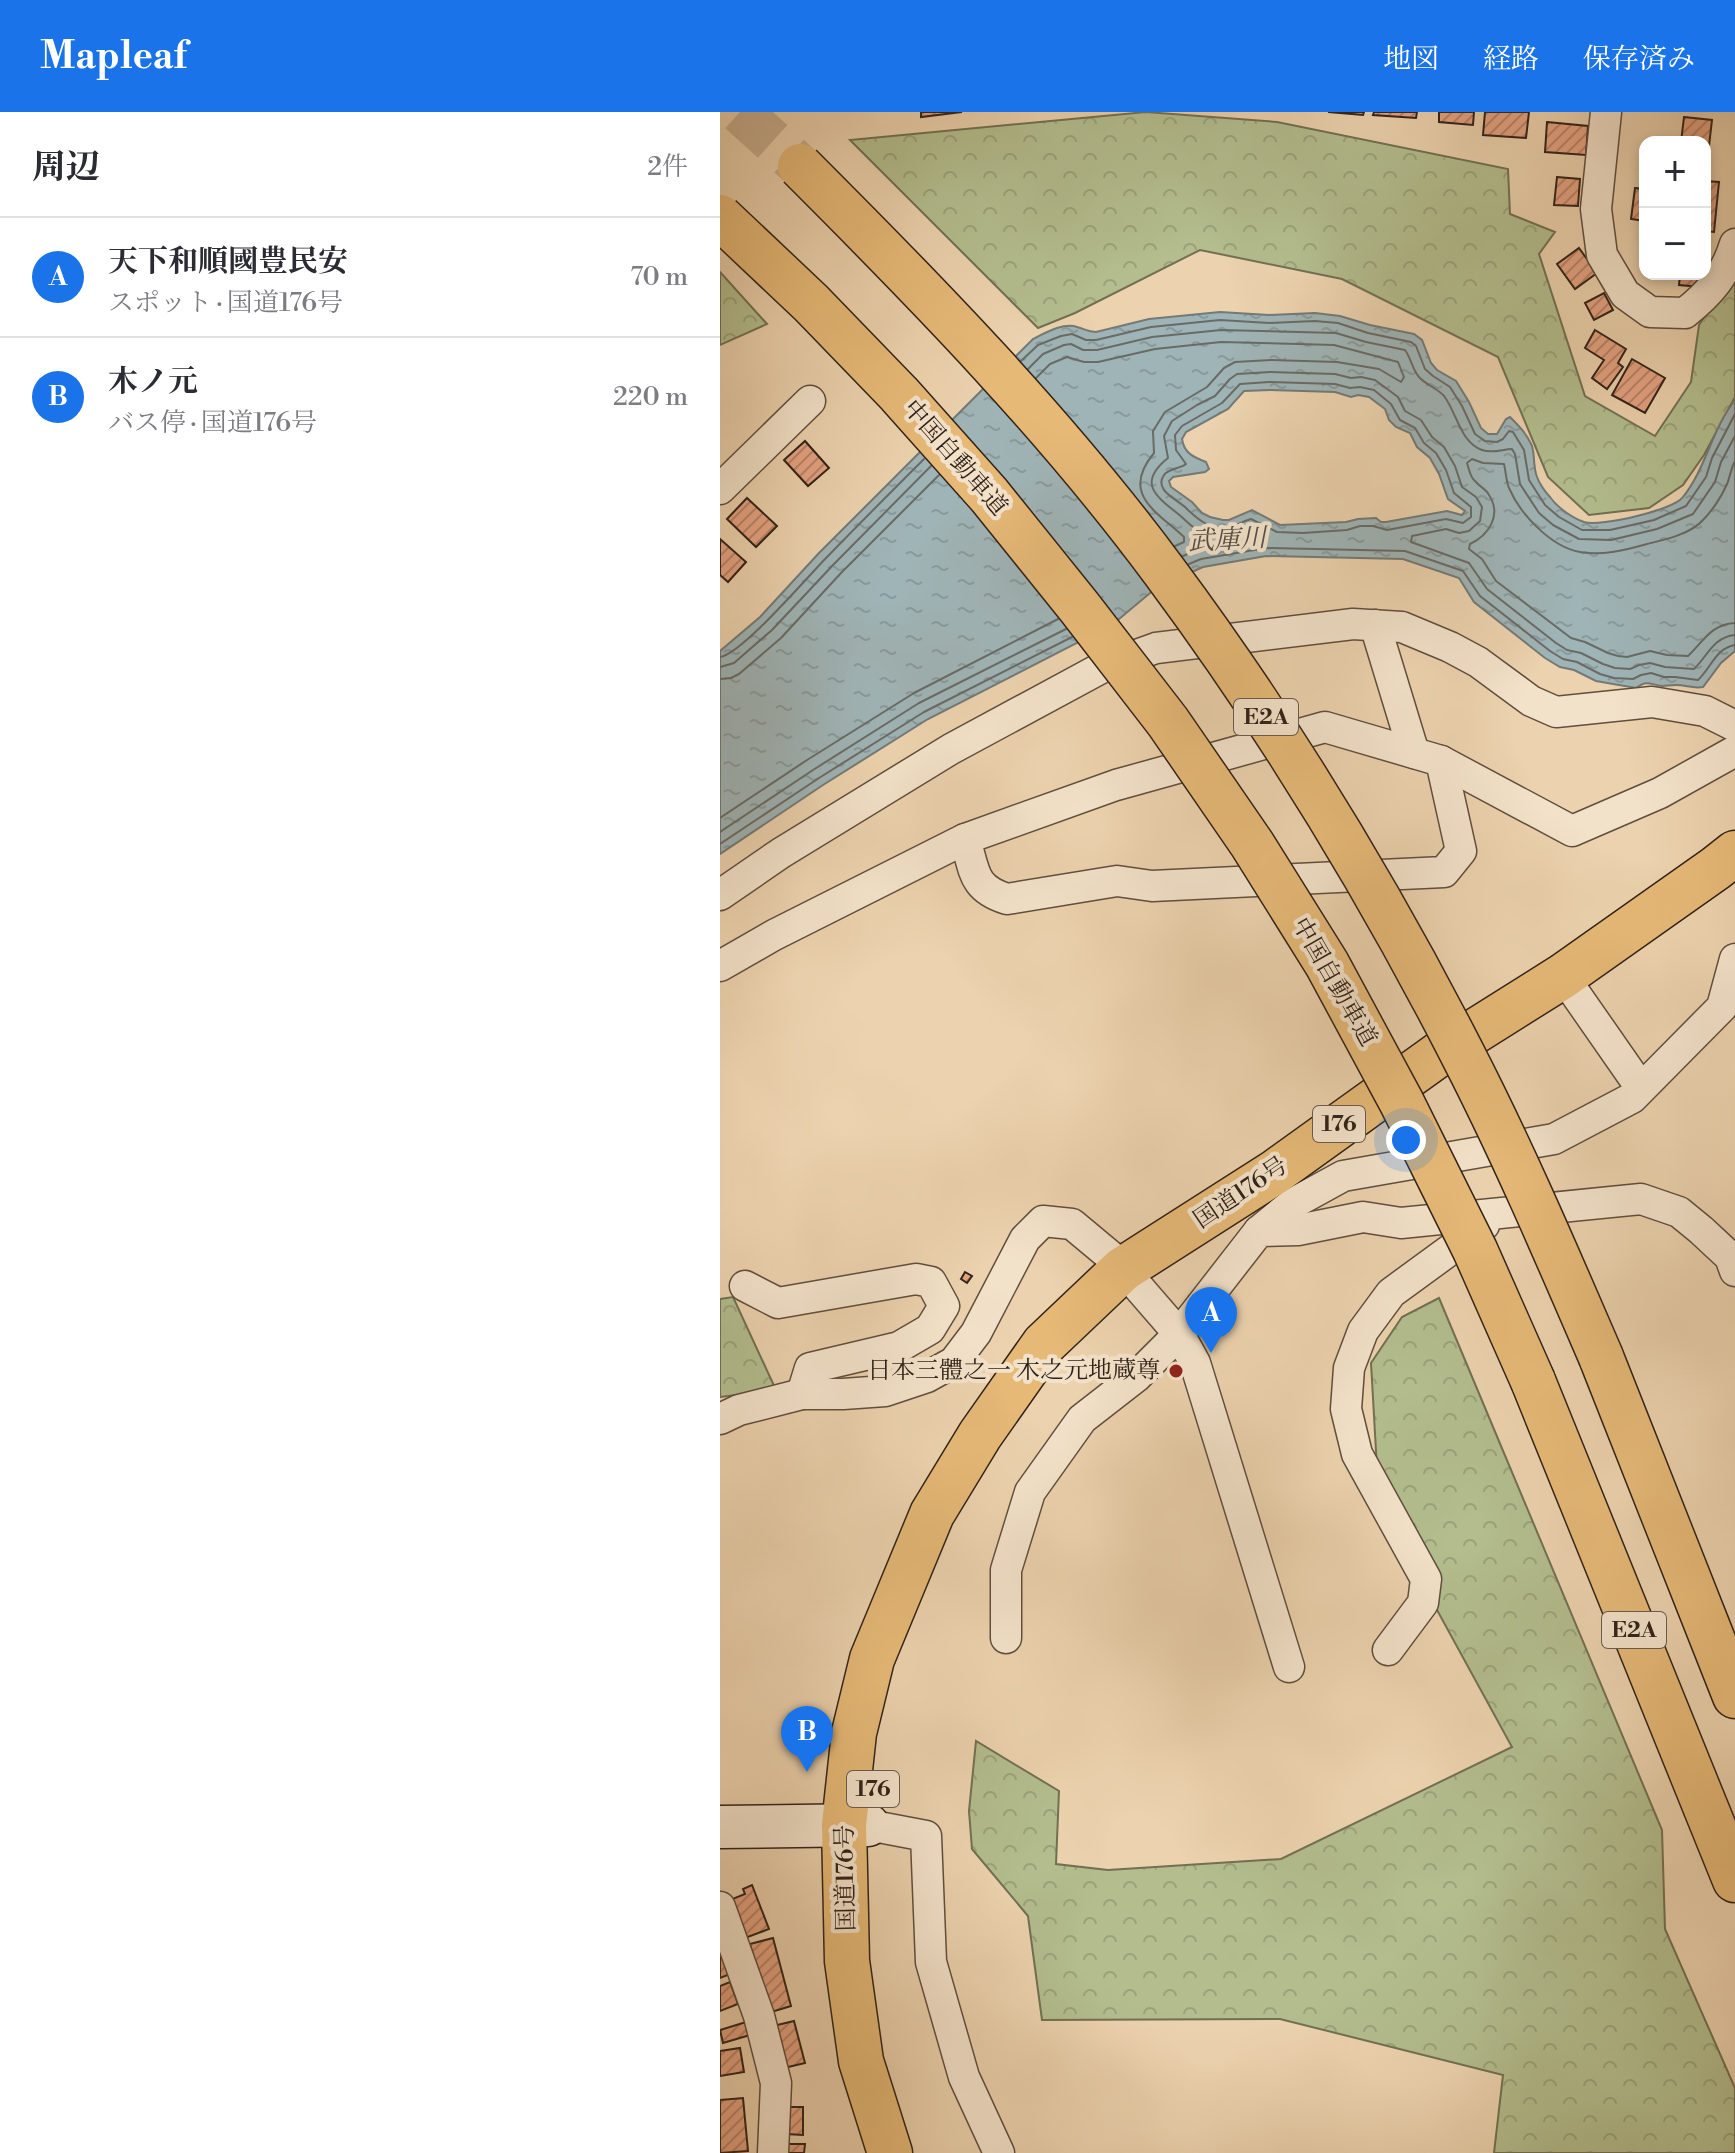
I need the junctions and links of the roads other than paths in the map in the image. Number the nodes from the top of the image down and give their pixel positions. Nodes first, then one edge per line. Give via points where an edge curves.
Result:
1 (1606, 112) edge
2 (800, 166) tunnel mouth
3 (720, 217) edge
4 (1735, 244) edge
5 (810, 401) dead end
6 (720, 489) edge
7 (1375, 625) junction
8 (1735, 726) edge
9 (1735, 751) edge
10 (1428, 757) junction
11 (965, 839) junction
12 (1735, 853) edge
13 (720, 895) edge
14 (1735, 959) edge
15 (720, 966) edge
16 (1563, 976) junction
17 (1641, 1088) junction
18 (1501, 1213) junction
19 (1259, 1231) junction
20 (1123, 1269) junction
21 (1735, 1271) edge
22 (745, 1286) dead end
23 (1179, 1334) junction
24 (802, 1394) junction
25 (720, 1419) edge
26 (1006, 1638) dead end
27 (1388, 1650) dead end
28 (1289, 1667) dead end
29 (1735, 1696) edge
30 (856, 1825) junction
31 (739, 1828) edge
32 (1735, 1880) edge
33 (720, 1907) edge
34 (773, 2153) edge
35 (890, 2153) edge
36 (917, 2153) edge
37 (999, 2153) edge

1 - 4 street via 1596,209 1602,255 1625,294 1650,312 1685,313 1709,293
2 - 29 highway, E2A, bridge via 963,332 1070,453 1246,686 1331,818 1397,931 1530,1194 1601,1357
3 - 32 highway, 中国自動車道 / E2A, bridge via 811,303 989,495 1168,722 1327,964 1475,1250
5 - 6 street
7 - 8 street via 1402,627 1450,647 1556,712 1652,702 1705,711
7 - 10 street
7 - 13 street via 1156,648 1103,667 951,749
9 - 10 street via 1660,793 1572,831
10 - 11 street via 1325,727 1116,785
10 - 11 street via 1461,851 1444,872 1152,886 1117,881 1007,899 978,882
11 - 15 street
12 - 16 highway, 国道176号 / 176
14 - 17 street via 1722,1007
16 - 17 street
16 - 20 highway, 国道176号 / 176
17 - 19 street via 1632,1098 1554,1139 1343,1176 1292,1204
18 - 19 street via 1401,1223 1363,1217 1298,1230
18 - 21 street via 1641,1199 1679,1212 1730,1257
18 - 27 street via 1391,1293 1363,1331 1349,1368 1346,1409 1357,1454 1426,1579 1423,1603
19 - 23 street
20 - 23 street
20 - 24 street via 1072,1224 1043,1221 1025,1239 976,1333 954,1362 885,1391
20 - 30 highway, 国道176号 / 176 via 1044,1344 980,1435 907,1636
22 - 24 street via 778,1303 916,1279 931,1282 944,1306 930,1329 899,1347 810,1368
23 - 26 street via 1136,1377 1082,1419 1030,1492 1006,1570
23 - 28 street via 1195,1363
24 - 25 street
30 - 31 street
30 - 35 highway, 国道176号 / 176 via 847,1961 861,2061
30 - 36 highway, 国道176号 / 176 via 891,2078
30 - 37 street via 926,1836 931,1962 964,2077
33 - 34 street via 759,2016 776,2083

